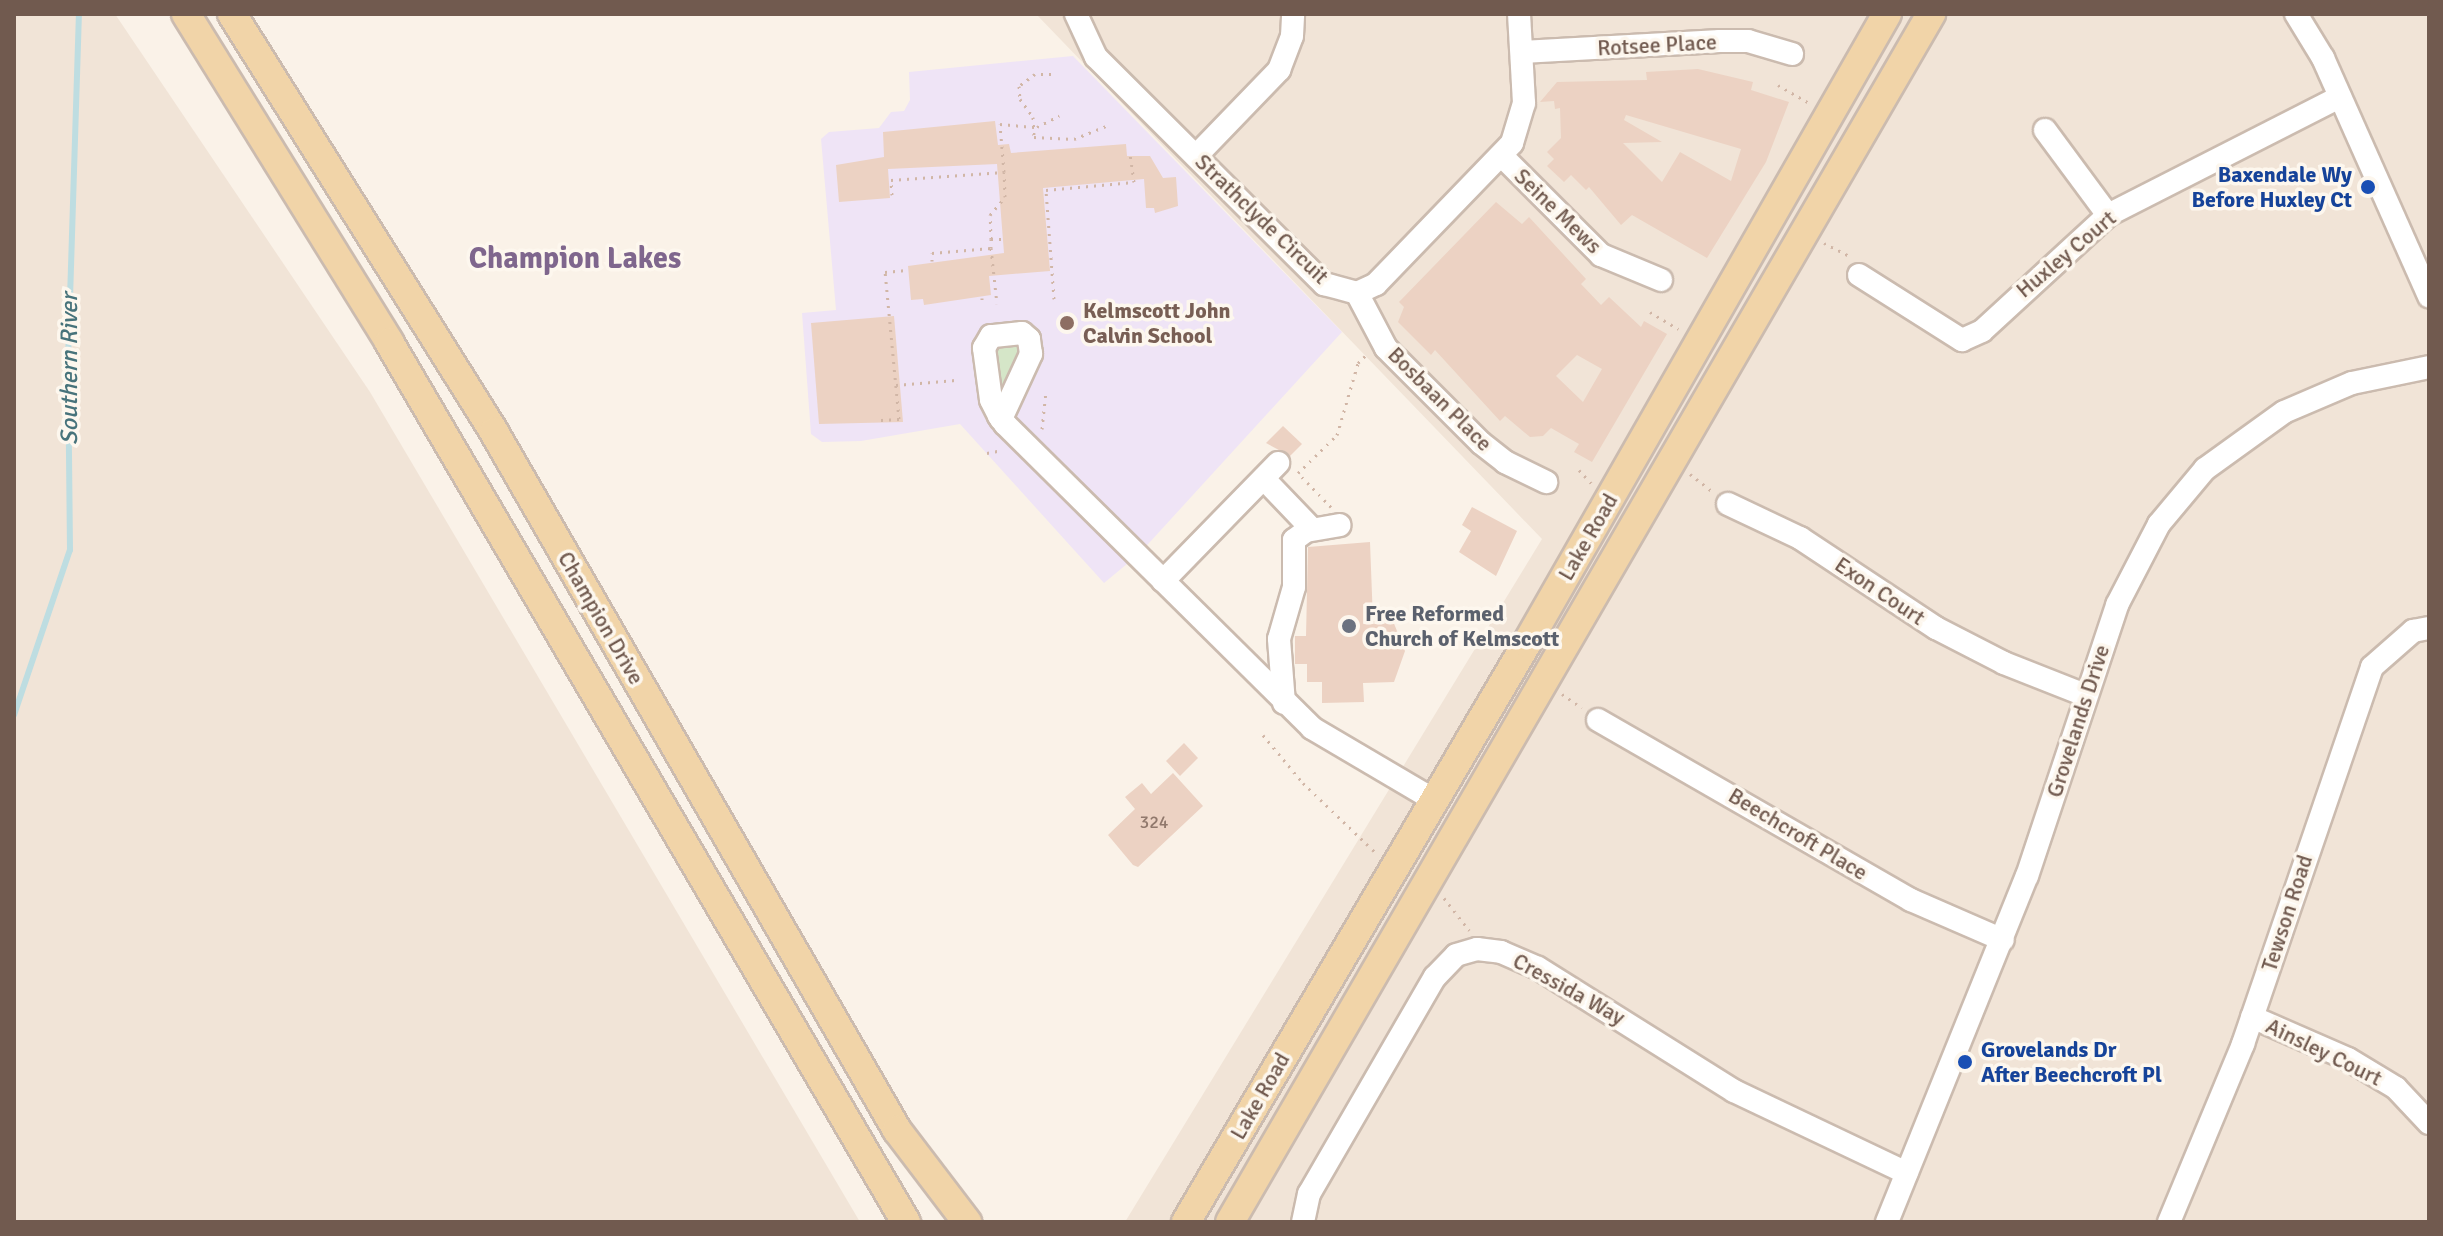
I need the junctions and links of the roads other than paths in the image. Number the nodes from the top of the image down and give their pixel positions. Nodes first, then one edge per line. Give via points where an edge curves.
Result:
1 (232, 14) edge
2 (1076, 14) edge
3 (1293, 14) edge
4 (1519, 14) edge
5 (1887, 14) edge
6 (1931, 14) edge
7 (2296, 14) edge
8 (189, 15) edge
9 (1522, 52) junction
10 (1792, 54) dead end
11 (2340, 97) junction
12 (2045, 130) dead end
13 (1196, 156) junction
14 (1503, 157) junction
15 (2108, 215) junction
16 (1859, 275) road end
17 (1661, 280) dead end
18 (1357, 293) junction
19 (2429, 296) edge
20 (2429, 367) edge
21 (1001, 419) dead end
22 (1546, 482) dead end
23 (1728, 504) road end
24 (1335, 520) road end
25 (1312, 529) junction
26 (1163, 581) junction
27 (2429, 628) edge
28 (2085, 695) junction
29 (1284, 703) junction
30 (1598, 720) road end
31 (1434, 800) junction
32 (1465, 819) junction
33 (2003, 940) junction
34 (2252, 1017) junction
35 (2429, 1123) edge
36 (1907, 1173) junction
37 (906, 1222) edge
38 (967, 1222) edge
39 (1186, 1222) edge
40 (1230, 1222) edge
41 (1303, 1222) edge
42 (1887, 1222) edge
43 (2169, 1222) edge

1 - 38 main road, Champion Drive via 494,432 897,1130
2 - 13 street, Strathclyde Circuit via 1096,57
3 - 13 street via 1292,36 1279,70
4 - 9 street, Strathclyde Circuit
5 - 31 main road, Lake Road
6 - 32 main road, Lake Road
7 - 11 street
8 - 37 main road, Champion Drive via 374,317
9 - 10 street, Rotsee Place via 1748,41
9 - 14 street, Strathclyde Circuit via 1524,103
11 - 15 street, Huxley Court
11 - 19 street
12 - 15 street
13 - 18 street, Strathclyde Circuit via 1324,284
14 - 17 street, Seine Mews via 1601,255
14 - 18 street, Strathclyde Circuit via 1376,284
15 - 16 street, Huxley Court via 1982,331 1962,340
18 - 22 street, Bosbaan Place via 1381,341 1428,390 1505,462
20 - 28 street, Grovelands Drive via 2383,374 2314,397 2254,429 2205,469 2159,524 2132,570
21 - 26 street
23 - 28 street, Exon Court via 1800,538 1936,628 2004,663
24 - 25 street
25 - 26 street via 1272,471
25 - 29 street via 1294,540 1294,587 1279,639
26 - 29 street
27 - 34 street, Tewson Road via 2413,631 2372,667
28 - 33 street, Grovelands Drive
29 - 31 street via 1327,738
30 - 33 street, Beechcroft Place via 1911,900
31 - 32 main road
31 - 39 main road, Lake Road
32 - 40 main road, Lake Road
33 - 36 street, Grovelands Drive
34 - 35 street, Ainsley Court via 2348,1059 2396,1088
34 - 43 street, Tewson Road
36 - 41 street, Cressida Way via 1734,1091 1538,968 1501,952 1477,949 1456,955 1435,977 1309,1194
36 - 42 street, Grovelands Drive

